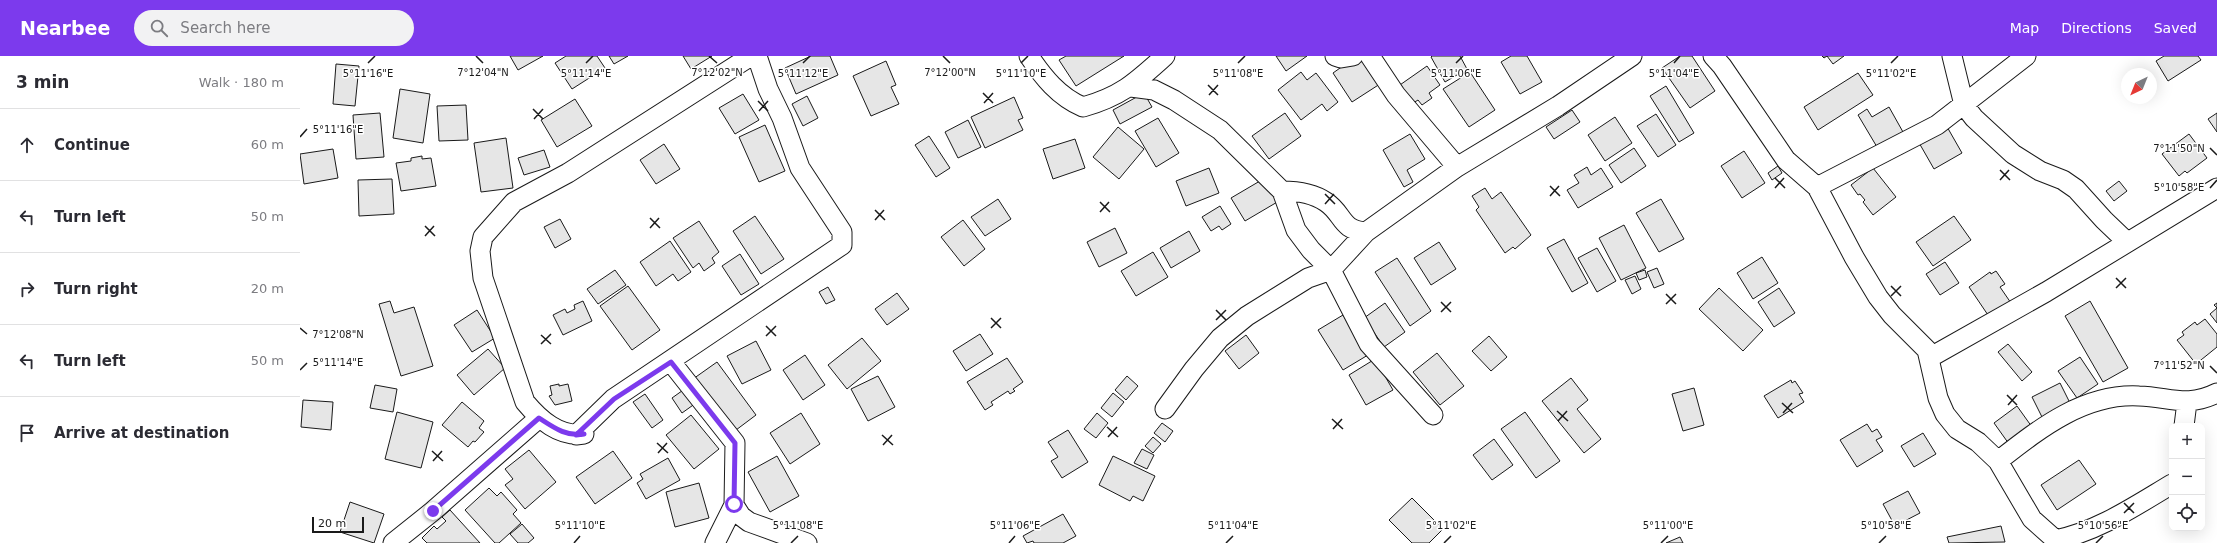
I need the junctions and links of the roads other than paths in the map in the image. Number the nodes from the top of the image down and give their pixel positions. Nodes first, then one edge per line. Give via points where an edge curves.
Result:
1 (751, 56) edge
2 (758, 56) edge
3 (1029, 56) edge
4 (1165, 56) edge
5 (1335, 56) edge
6 (1352, 56) edge
7 (1370, 56) edge
8 (1632, 56) edge
9 (1713, 56) edge
10 (1952, 56) edge
11 (2026, 56) edge
12 (1131, 87) junction
13 (1964, 105) junction
14 (1457, 167) junction
15 (1817, 187) junction
16 (2217, 188) edge
17 (1282, 192) junction
18 (1366, 232) junction
19 (2127, 242) junction
20 (1331, 270) junction
21 (1930, 358) junction
22 (671, 362) junction
23 (2217, 393) edge
24 (2188, 402) junction
25 (1166, 409) dead end
26 (1433, 415) dead end
27 (539, 418) junction
28 (2184, 423) edge
29 (1998, 461) junction
30 (2169, 486) edge
31 (734, 504) junction
32 (2057, 542) edge
33 (393, 543) edge
34 (715, 543) edge
35 (807, 543) edge

1 - 27 street via 568,173 514,202 483,237 480,251 483,278 525,402
2 - 22 street via 796,158 842,232 842,245
3 - 12 street via 1053,87 1069,101 1083,108 1103,102
4 - 12 street
5 - 6 street
7 - 14 street via 1396,94
8 - 14 street via 1558,106
9 - 15 street via 1786,160
10 - 13 street
11 - 13 street
12 - 17 street via 1154,90 1220,130
13 - 15 street via 1937,125
13 - 19 street via 1986,130 2013,154 2040,171 2076,188
14 - 18 street
15 - 21 street via 1878,296 1892,315 1927,350
16 - 19 street
17 - 18 street via 1301,192 1327,202 1346,225 1355,231
17 - 20 street via 1296,230
18 - 20 street
19 - 21 street
20 - 25 street via 1308,278 1247,316 1216,343 1194,368
20 - 26 street via 1369,344
21 - 29 street via 1938,398 1945,414 1957,429 1978,442
22 - 27 street via 614,399 576,435 584,434 577,435 560,432
22 - 31 street via 735,443
23 - 24 street via 2200,401
24 - 28 street
24 - 29 street via 2139,396 2106,399 2072,410 2037,430
27 - 33 street
29 - 32 street via 2032,519
30 - 32 street via 2126,511 2076,536
31 - 34 street
31 - 35 street via 741,516 749,522

